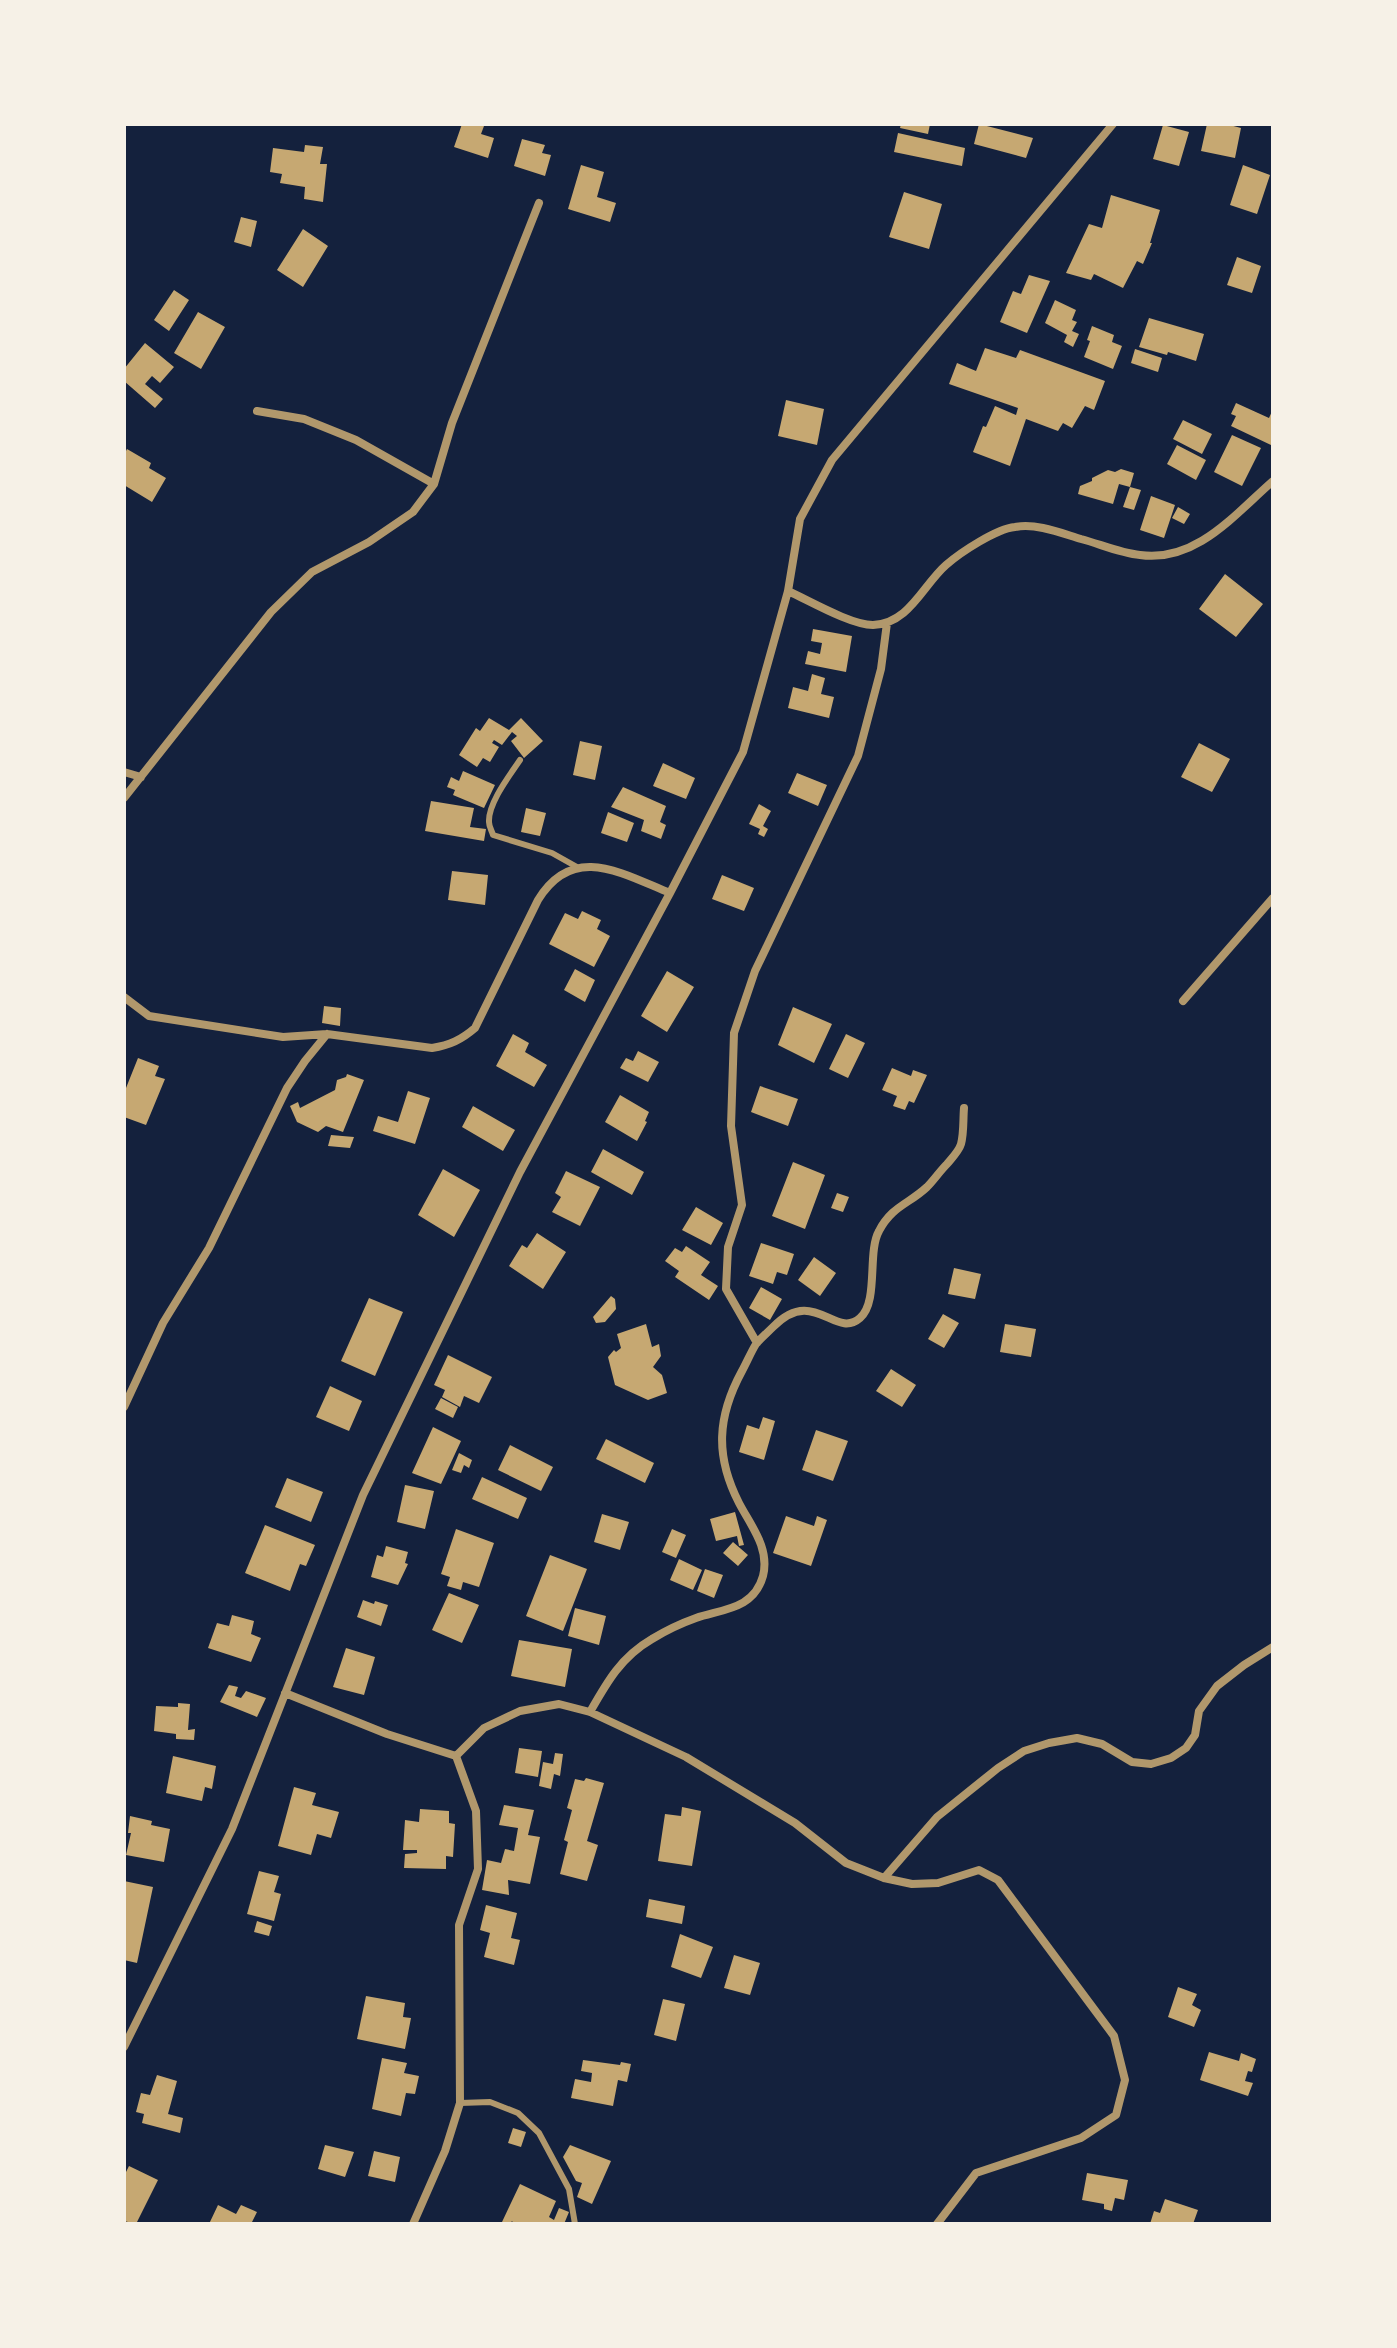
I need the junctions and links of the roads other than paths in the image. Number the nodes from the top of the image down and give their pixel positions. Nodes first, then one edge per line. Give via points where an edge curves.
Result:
1 (1113, 124) edge
2 (539, 203) dead end
3 (257, 411) dead end
4 (1273, 481) edge
5 (434, 484) junction
6 (788, 591) junction
7 (887, 623) junction
8 (520, 760) dead end
9 (124, 772) edge
10 (141, 777) junction
11 (124, 798) edge
12 (577, 867) junction
13 (670, 893) junction
14 (1273, 898) edge
15 (124, 997) edge
16 (1183, 1001) dead end
17 (327, 1034) junction
18 (964, 1108) dead end
19 (757, 1343) junction
20 (124, 1407) edge
21 (1273, 1647) edge
22 (285, 1693) junction
23 (590, 1712) junction
24 (456, 1756) junction
25 (884, 1878) junction
26 (124, 2047) edge
27 (460, 2103) junction
28 (413, 2224) edge
29 (575, 2224) edge
30 (937, 2224) edge

1 - 6 street via 832,460 800,519
2 - 5 street via 452,423
3 - 5 street via 304,419 356,440
4 - 7 street via 1209,537 1175,554 1137,555 1045,528 1015,527 979,542 945,566 912,605
5 - 10 street via 413,512 312,572 271,612
6 - 7 street via 855,621
6 - 13 street via 743,752
7 - 19 street via 858,756 755,971 734,1033 731,1126 742,1205 728,1247 726,1289
8 - 12 lane via 491,810 493,835 552,853
9 - 10 street
10 - 11 street
12 - 13 street via 594,865
12 - 17 street via 547,886 483,1014 463,1038 432,1048
13 - 22 street via 520,1172 370,1481
14 - 16 street
15 - 17 street via 149,1016 283,1037
17 - 20 street via 287,1088
18 - 19 street via 961,1147 926,1188 891,1212 876,1234 862,1316 843,1324 819,1312 796,1311
19 - 23 street via 725,1410 721,1442 726,1473 762,1545 763,1577 744,1603 650,1639 613,1671
21 - 25 street via 1217,1686 1199,1711 1195,1735 1171,1758 1132,1762 1102,1744 1077,1738 1024,1751 937,1817
22 - 24 street
22 - 26 street via 232,1829
23 - 24 street via 559,1704 520,1711 484,1728
23 - 25 street via 686,1757 795,1823 846,1863
24 - 27 street via 476,1811 478,1869 459,1925
25 - 30 street via 938,1883 979,1870 998,1880 1114,2036 1125,2080 1116,2115 1081,2138 976,2173
27 - 28 street
27 - 29 lane via 490,2102 518,2113 539,2133 569,2189

